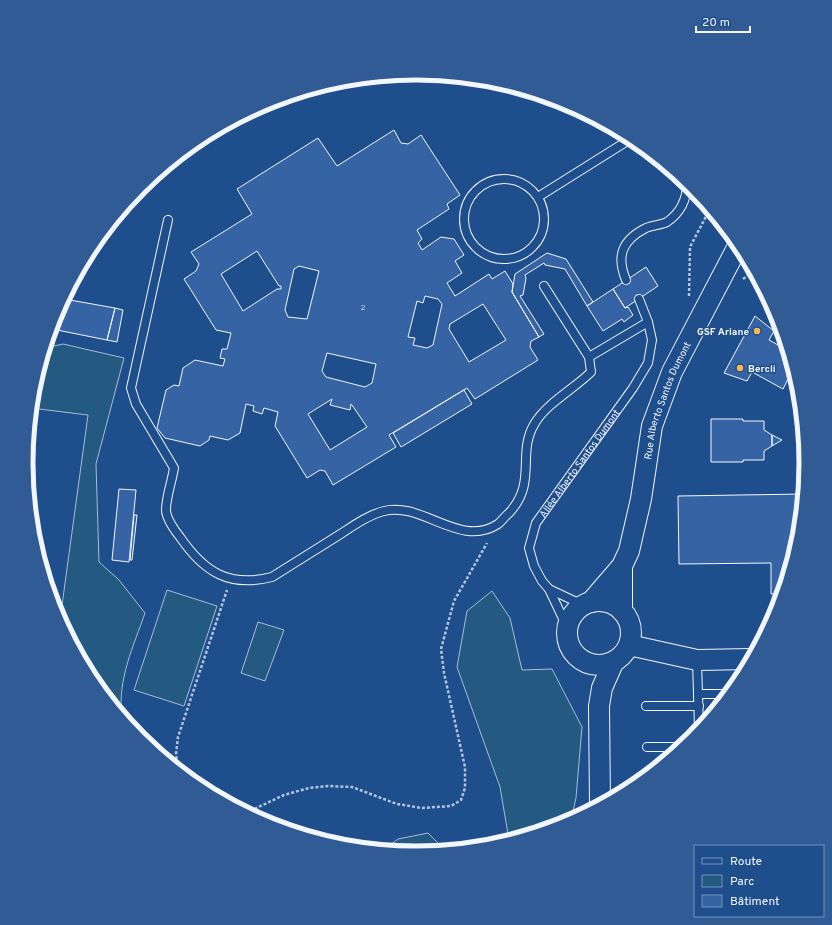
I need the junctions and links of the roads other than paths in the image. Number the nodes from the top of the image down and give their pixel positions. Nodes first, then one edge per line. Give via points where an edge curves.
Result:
1 (626, 142) edge
2 (686, 192) edge
3 (538, 197) junction
4 (168, 220) dead end
5 (735, 252) edge
6 (626, 280) dead end
7 (544, 286) dead end
8 (638, 300) dead end
9 (648, 322) junction
10 (589, 357) junction
11 (622, 566) junction
12 (549, 589) junction
13 (587, 603) junction
14 (622, 611) junction
15 (567, 627) junction
16 (629, 645) junction
17 (745, 659) edge
18 (580, 660) junction
19 (697, 660) junction
20 (613, 663) junction
21 (699, 694) junction
22 (721, 694) edge
23 (599, 706) junction
24 (646, 706) dead end
25 (699, 706) junction
26 (699, 720) edge
27 (647, 747) dead end
28 (672, 747) edge
29 (600, 798) edge

1 - 3 lane
2 - 6 lane via 680,210 666,223 647,228 631,237 621,254 620,267
3 - 3 lane via 529,187 518,181 493,180 481,185 472,194 463,217 470,241 480,252 492,258 520,256 532,248 540,237 544,224 543,209
4 - 10 lane via 131,388 136,404 174,468 166,511 176,531 191,553 208,569 230,579 256,581 272,577 366,518 385,510 404,510 459,530 480,530 498,524 521,498 526,482 528,436 535,422 591,372
5 - 11 street, Rue Alberto Santos Dumont via 672,372 652,426 641,499 629,551
7 - 10 lane
8 - 9 lane
9 - 10 lane
9 - 12 lane, Allée Alberto Santos Dumont via 652,340 648,363 633,388 536,523 529,548 534,566
11 - 13 street, Rue Alberto Santos Dumont
11 - 14 street, Rue Alberto Santos Dumont
12 - 13 lane, Allée Alberto Santos Dumont
12 - 15 lane, Allée Alberto Santos Dumont
13 - 14 street via 602,601 613,604
13 - 15 street via 571,616
14 - 16 street via 629,621
15 - 18 street via 566,640 571,651
16 - 19 street
16 - 20 street via 622,656
17 - 19 street
18 - 20 street via 590,665 602,666
18 - 23 street
19 - 21 lane
20 - 23 street via 602,688
21 - 22 lane
21 - 25 lane
23 - 29 street
24 - 25 lane
25 - 26 lane
27 - 28 lane

